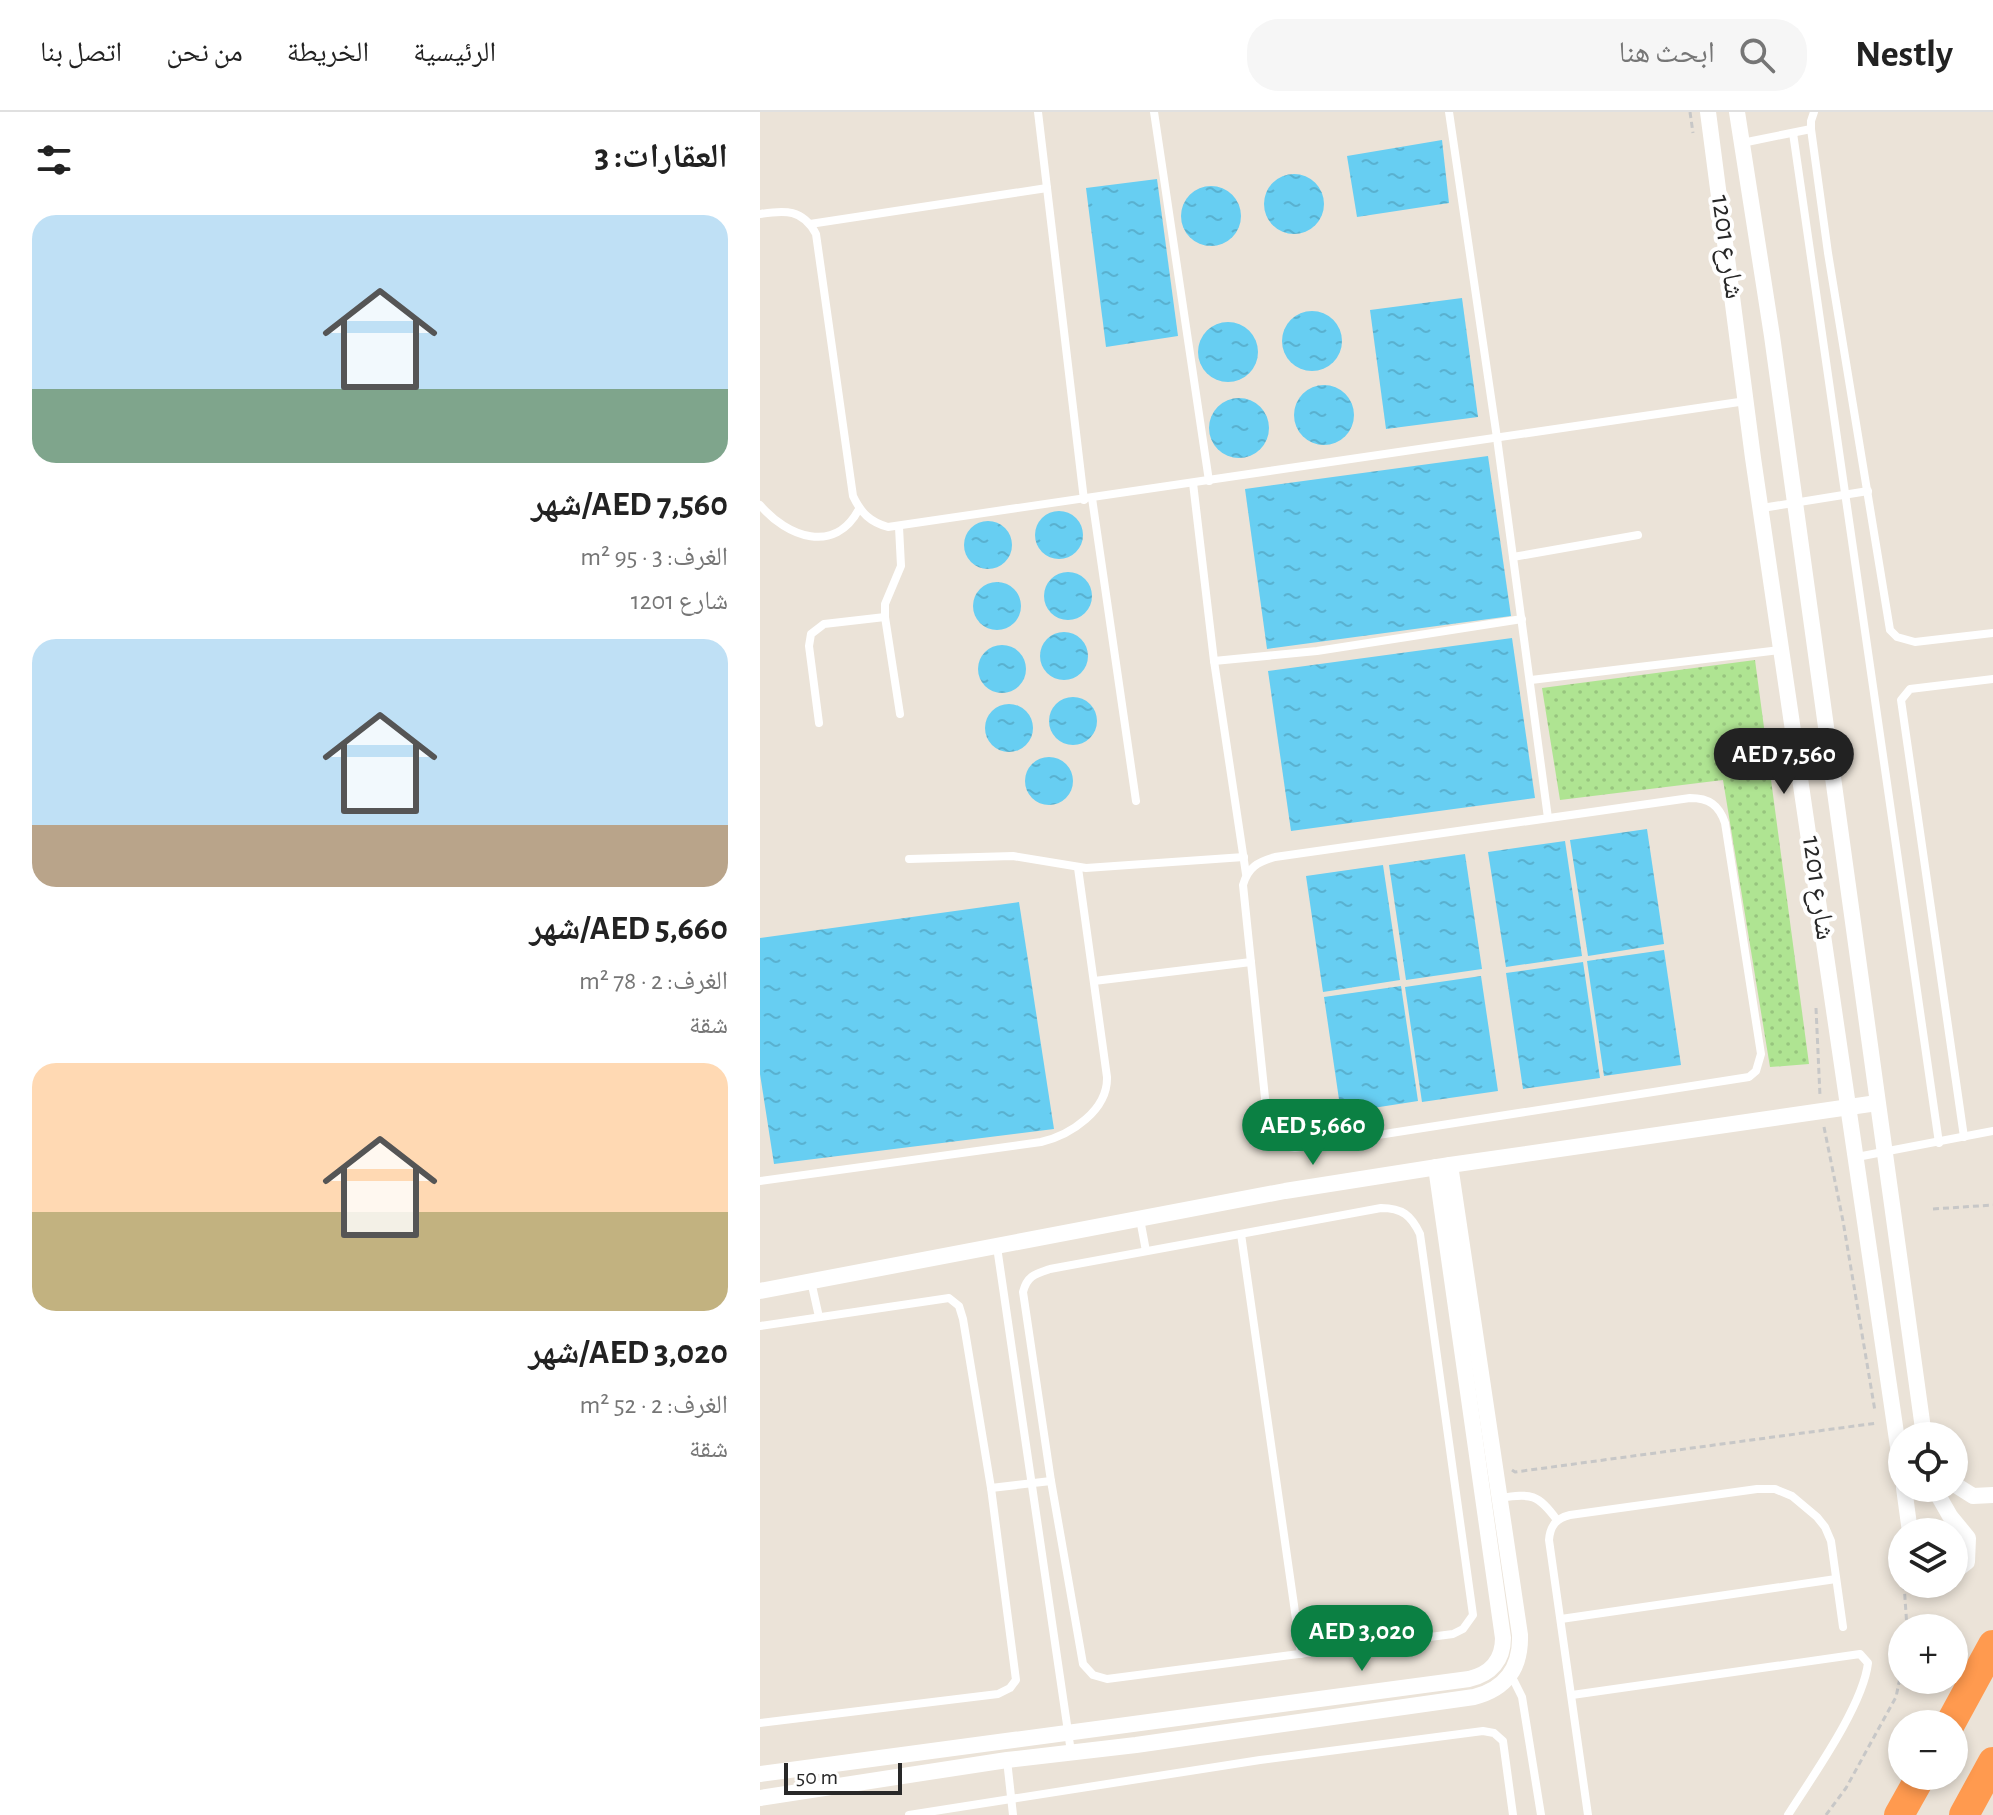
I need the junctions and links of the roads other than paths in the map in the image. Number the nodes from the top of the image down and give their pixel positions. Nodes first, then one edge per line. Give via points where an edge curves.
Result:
1 (1038, 112) edge
2 (1154, 112) edge
3 (1449, 112) edge
4 (1708, 112) edge
5 (1737, 112) edge
6 (1814, 112) edge
7 (1811, 129) junction
8 (1793, 133) junction
9 (1742, 151) junction
10 (1715, 164) junction
11 (1047, 188) junction
12 (760, 214) edge
13 (810, 224) junction
14 (1746, 401) junction
15 (1497, 438) junction
16 (1209, 481) junction
17 (1193, 483) junction
18 (1868, 491) junction
19 (1845, 496) junction
20 (1088, 499) junction
21 (1794, 504) junction
22 (760, 505) edge
23 (1762, 508) junction
24 (859, 509) junction
25 (899, 527) junction
26 (1638, 535) dead end
27 (1513, 557) junction
28 (885, 617) junction
29 (1522, 619) junction
30 (1993, 633) edge
31 (1783, 650) junction
32 (1214, 661) junction
33 (1993, 679) edge
34 (1531, 680) junction
35 (900, 714) dead end
36 (819, 723) dead end
37 (1136, 801) dead end
38 (1548, 818) junction
39 (1244, 857) junction
40 (909, 859) dead end
41 (1078, 868) junction
42 (1246, 874) junction
43 (1251, 962) junction
44 (1094, 981) junction
45 (1877, 1103) junction
46 (1848, 1108) junction
47 (1993, 1131) edge
48 (1964, 1137) junction
49 (1939, 1143) junction
50 (1884, 1152) junction
51 (1857, 1157) junction
52 (1443, 1166) junction
53 (760, 1181) edge
54 (1140, 1219) junction
55 (1241, 1234) junction
56 (997, 1247) junction
57 (1146, 1251) junction
58 (811, 1281) junction
59 (760, 1291) edge
60 (819, 1317) junction
61 (760, 1326) edge
62 (1895, 1422) edge
63 (1922, 1422) edge
64 (1051, 1481) junction
65 (1032, 1484) junction
66 (991, 1488) junction
67 (1968, 1493) edge
68 (1993, 1495) edge
69 (1500, 1498) junction
70 (1557, 1520) junction
71 (1836, 1579) junction
72 (1561, 1619) junction
73 (1843, 1627) dead end
74 (1993, 1645) edge
75 (1301, 1654) junction
76 (1495, 1666) junction
77 (1510, 1676) junction
78 (1572, 1695) junction
79 (1958, 1710) edge
80 (760, 1723) edge
81 (1067, 1733) junction
82 (1071, 1752) junction
83 (1007, 1760) junction
84 (1993, 1762) edge
85 (760, 1774) edge
86 (1913, 1790) edge
87 (760, 1798) edge
88 (1011, 1800) junction
89 (909, 1815) edge
90 (1013, 1815) edge
91 (1513, 1815) edge
92 (1541, 1815) edge
93 (1588, 1815) edge
94 (1788, 1815) edge
95 (1899, 1815) edge
96 (1964, 1815) edge

1 - 11 lane
2 - 16 lane
3 - 15 lane
4 - 10 street, شارع 1201
5 - 9 street, شارع 1201
6 - 7 lane
7 - 8 lane
7 - 18 lane
8 - 9 lane
8 - 19 lane
9 - 10 street
9 - 21 street, شارع 1201
10 - 14 street, شارع 1201
11 - 13 lane
11 - 20 lane
12 - 13 lane via 785,210
13 - 24 lane via 818,245 850,484
14 - 15 lane
14 - 23 street, شارع 1201
15 - 16 lane
15 - 27 lane
16 - 17 lane
17 - 20 lane
17 - 32 lane
18 - 19 lane
18 - 30 lane via 1887,621 1897,637 1915,642
19 - 21 lane
19 - 49 lane
20 - 25 lane
20 - 37 lane
21 - 23 lane
21 - 45 street, شارع 1201
22 - 24 lane via 786,528 816,537 841,530
23 - 31 street, شارع 1201
24 - 25 lane via 878,524
25 - 28 lane via 901,566
26 - 27 lane
27 - 29 lane
28 - 35 lane
28 - 36 lane via 824,624 811,634
29 - 32 lane via 1317,651
29 - 34 lane
31 - 34 lane
31 - 46 street, شارع 1201
32 - 39 lane
33 - 48 lane via 1910,689 1901,700
34 - 38 lane
38 - 42 lane via 1275,857
38 - 43 lane via 1690,798 1717,806 1725,823 1761,1054 1749,1077 1286,1146 1268,1127
39 - 41 lane
39 - 42 lane
40 - 41 lane via 1013,856
41 - 44 lane
42 - 43 lane
43 - 44 lane
44 - 53 lane via 1107,1085 1097,1107 1068,1132 1041,1142
45 - 46 street
45 - 50 street, شارع 1201
46 - 51 street, شارع 1201
46 - 52 street
47 - 48 lane
48 - 49 lane
49 - 50 lane
50 - 51 lane
50 - 63 street, شارع 1201
51 - 62 street, شارع 1201
52 - 54 street
52 - 69 street
52 - 76 street via 1503,1638
54 - 56 street
54 - 57 lane
55 - 57 lane
55 - 75 lane
55 - 75 lane via 1396,1208 1412,1217 1420,1234 1473,1615 1453,1634
56 - 58 street
56 - 65 lane
57 - 64 lane via 1050,1269 1026,1282 1023,1292
58 - 59 street
58 - 60 lane
60 - 61 lane
60 - 66 lane via 949,1298 959,1306
64 - 65 lane
64 - 75 lane via 1083,1664 1093,1675 1107,1679
65 - 66 lane
65 - 81 lane
66 - 80 lane via 1016,1680 1010,1688 998,1694
67 - 68 street
69 - 70 lane via 1535,1497
69 - 77 street via 1520,1635
70 - 71 lane via 1775,1489 1792,1496 1825,1527
70 - 72 lane via 1549,1540
71 - 72 lane
71 - 73 lane
72 - 78 lane
74 - 79 highway
76 - 77 lane
76 - 81 street via 1469,1679
77 - 82 street via 1500,1687 1474,1697
77 - 92 lane via 1522,1697
78 - 93 lane
78 - 94 lane via 1860,1654 1868,1663 1856,1697
81 - 82 lane
81 - 85 street
82 - 83 street
83 - 87 street
83 - 88 lane
84 - 96 highway
86 - 95 highway
88 - 89 lane
88 - 90 lane
88 - 91 lane via 1483,1731 1503,1741

